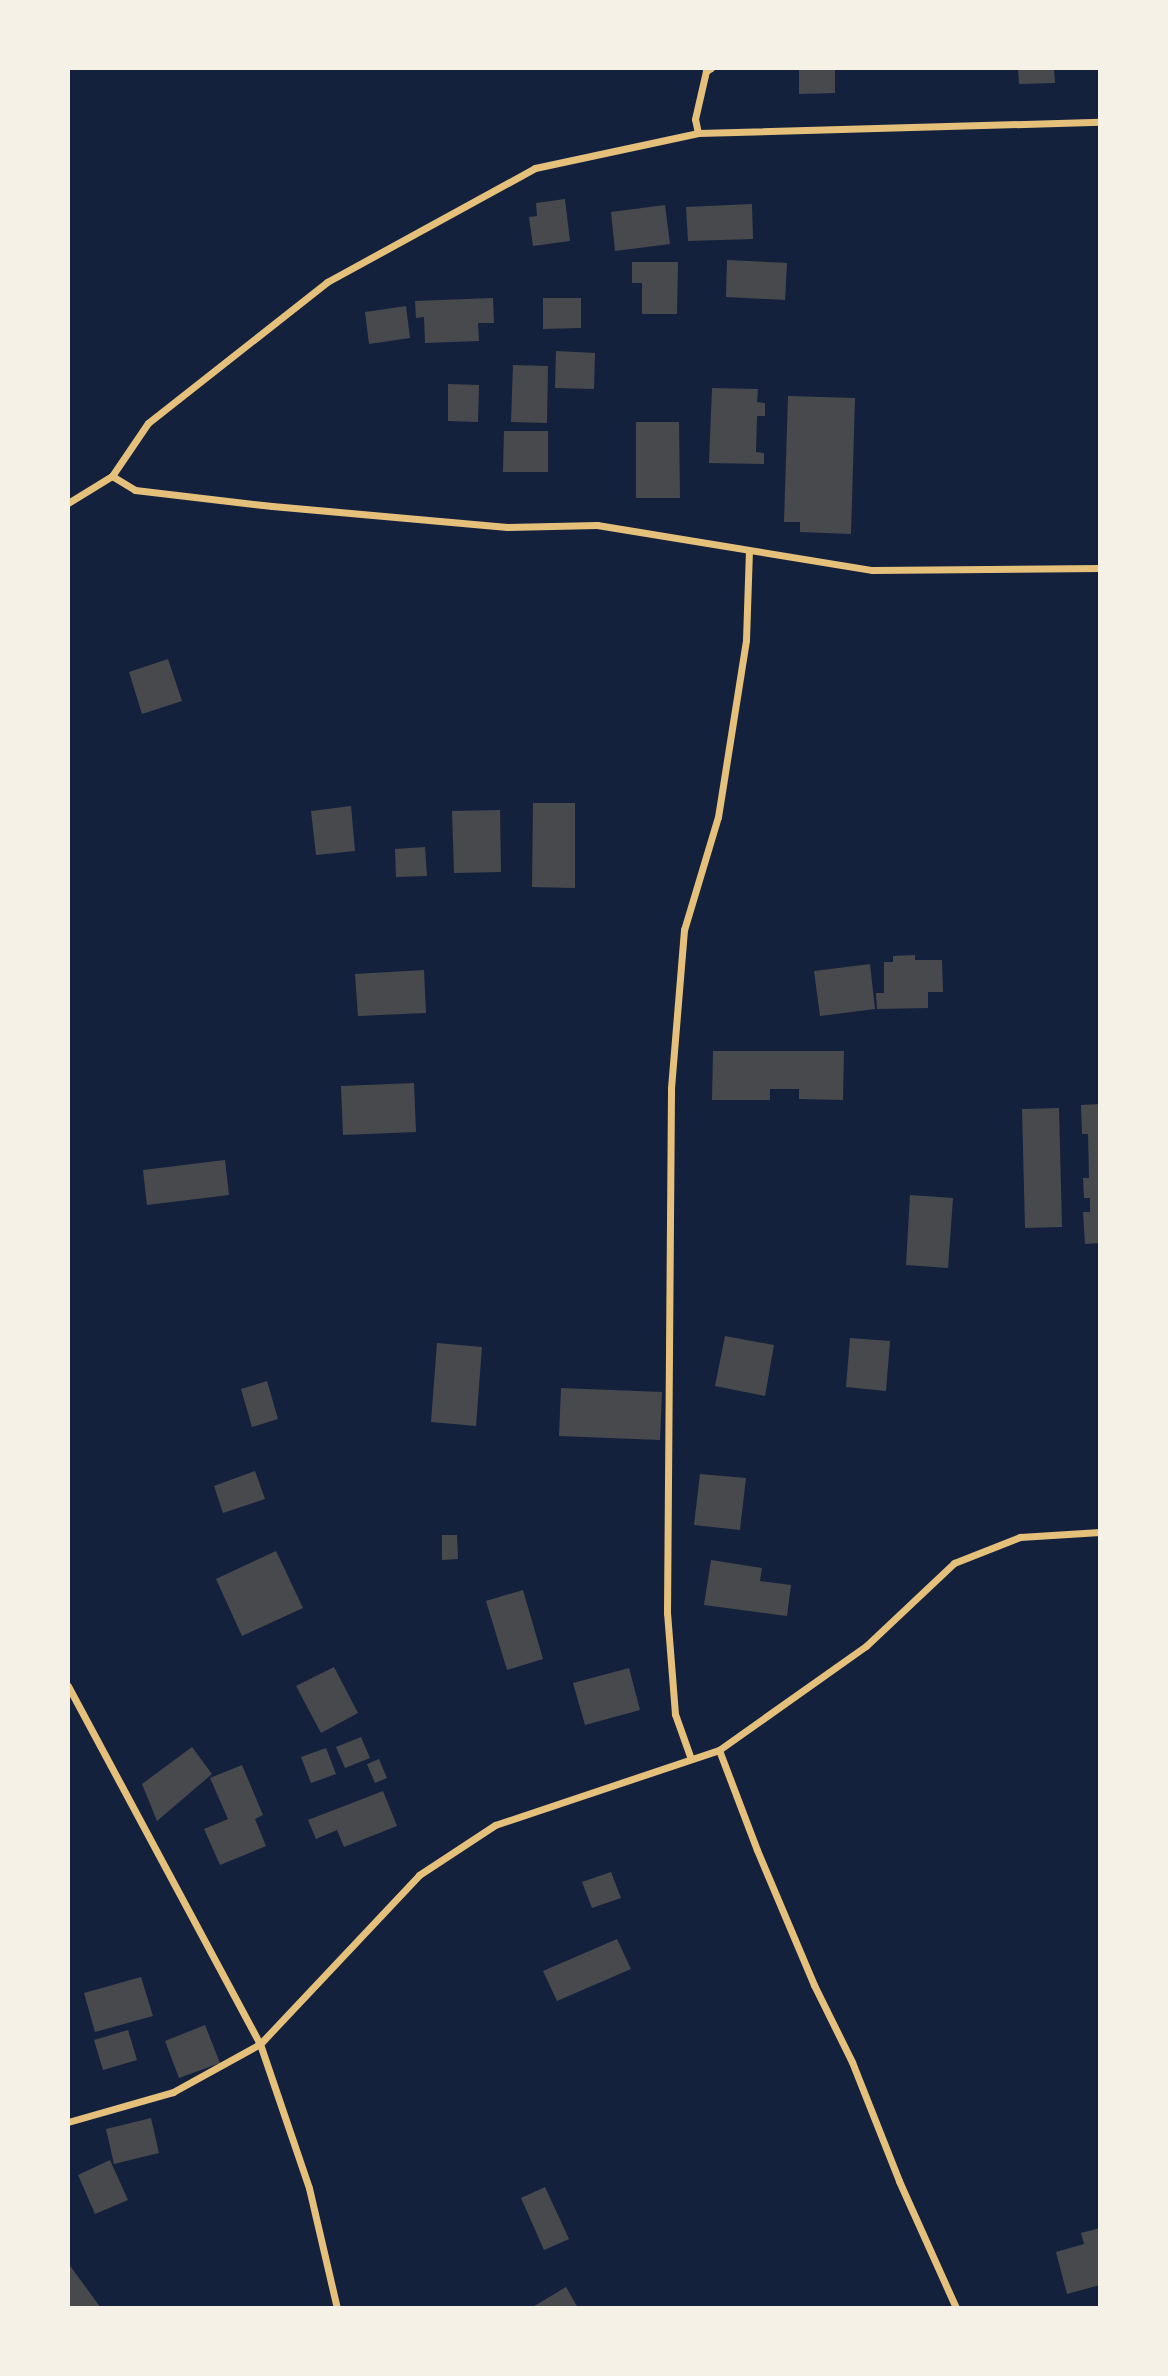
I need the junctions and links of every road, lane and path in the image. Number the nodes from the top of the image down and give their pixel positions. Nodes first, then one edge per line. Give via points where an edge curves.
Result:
1 (711, 68) edge
2 (1100, 122) edge
3 (698, 132) junction
4 (112, 476) junction
5 (68, 503) edge
6 (749, 551) junction
7 (1100, 568) edge
8 (1100, 1532) edge
9 (68, 1686) edge
10 (719, 1750) junction
11 (691, 1759) junction
12 (260, 2044) junction
13 (68, 2122) edge
14 (337, 2308) edge
15 (956, 2308) edge

1 - 3 street via 706,71 695,119
2 - 3 street
3 - 4 street via 535,168 327,282 148,423
4 - 5 street
4 - 6 street via 135,490 258,505 507,527 597,525
6 - 7 street via 872,570
6 - 11 street via 746,640 718,817 684,930 671,1088 667,1613 675,1714
8 - 10 street via 1020,1537 954,1563 866,1646
9 - 12 street
10 - 11 street
10 - 15 street via 814,1985 852,2062
11 - 12 street via 495,1825 419,1875
12 - 13 street via 173,2092
12 - 14 street via 309,2188

